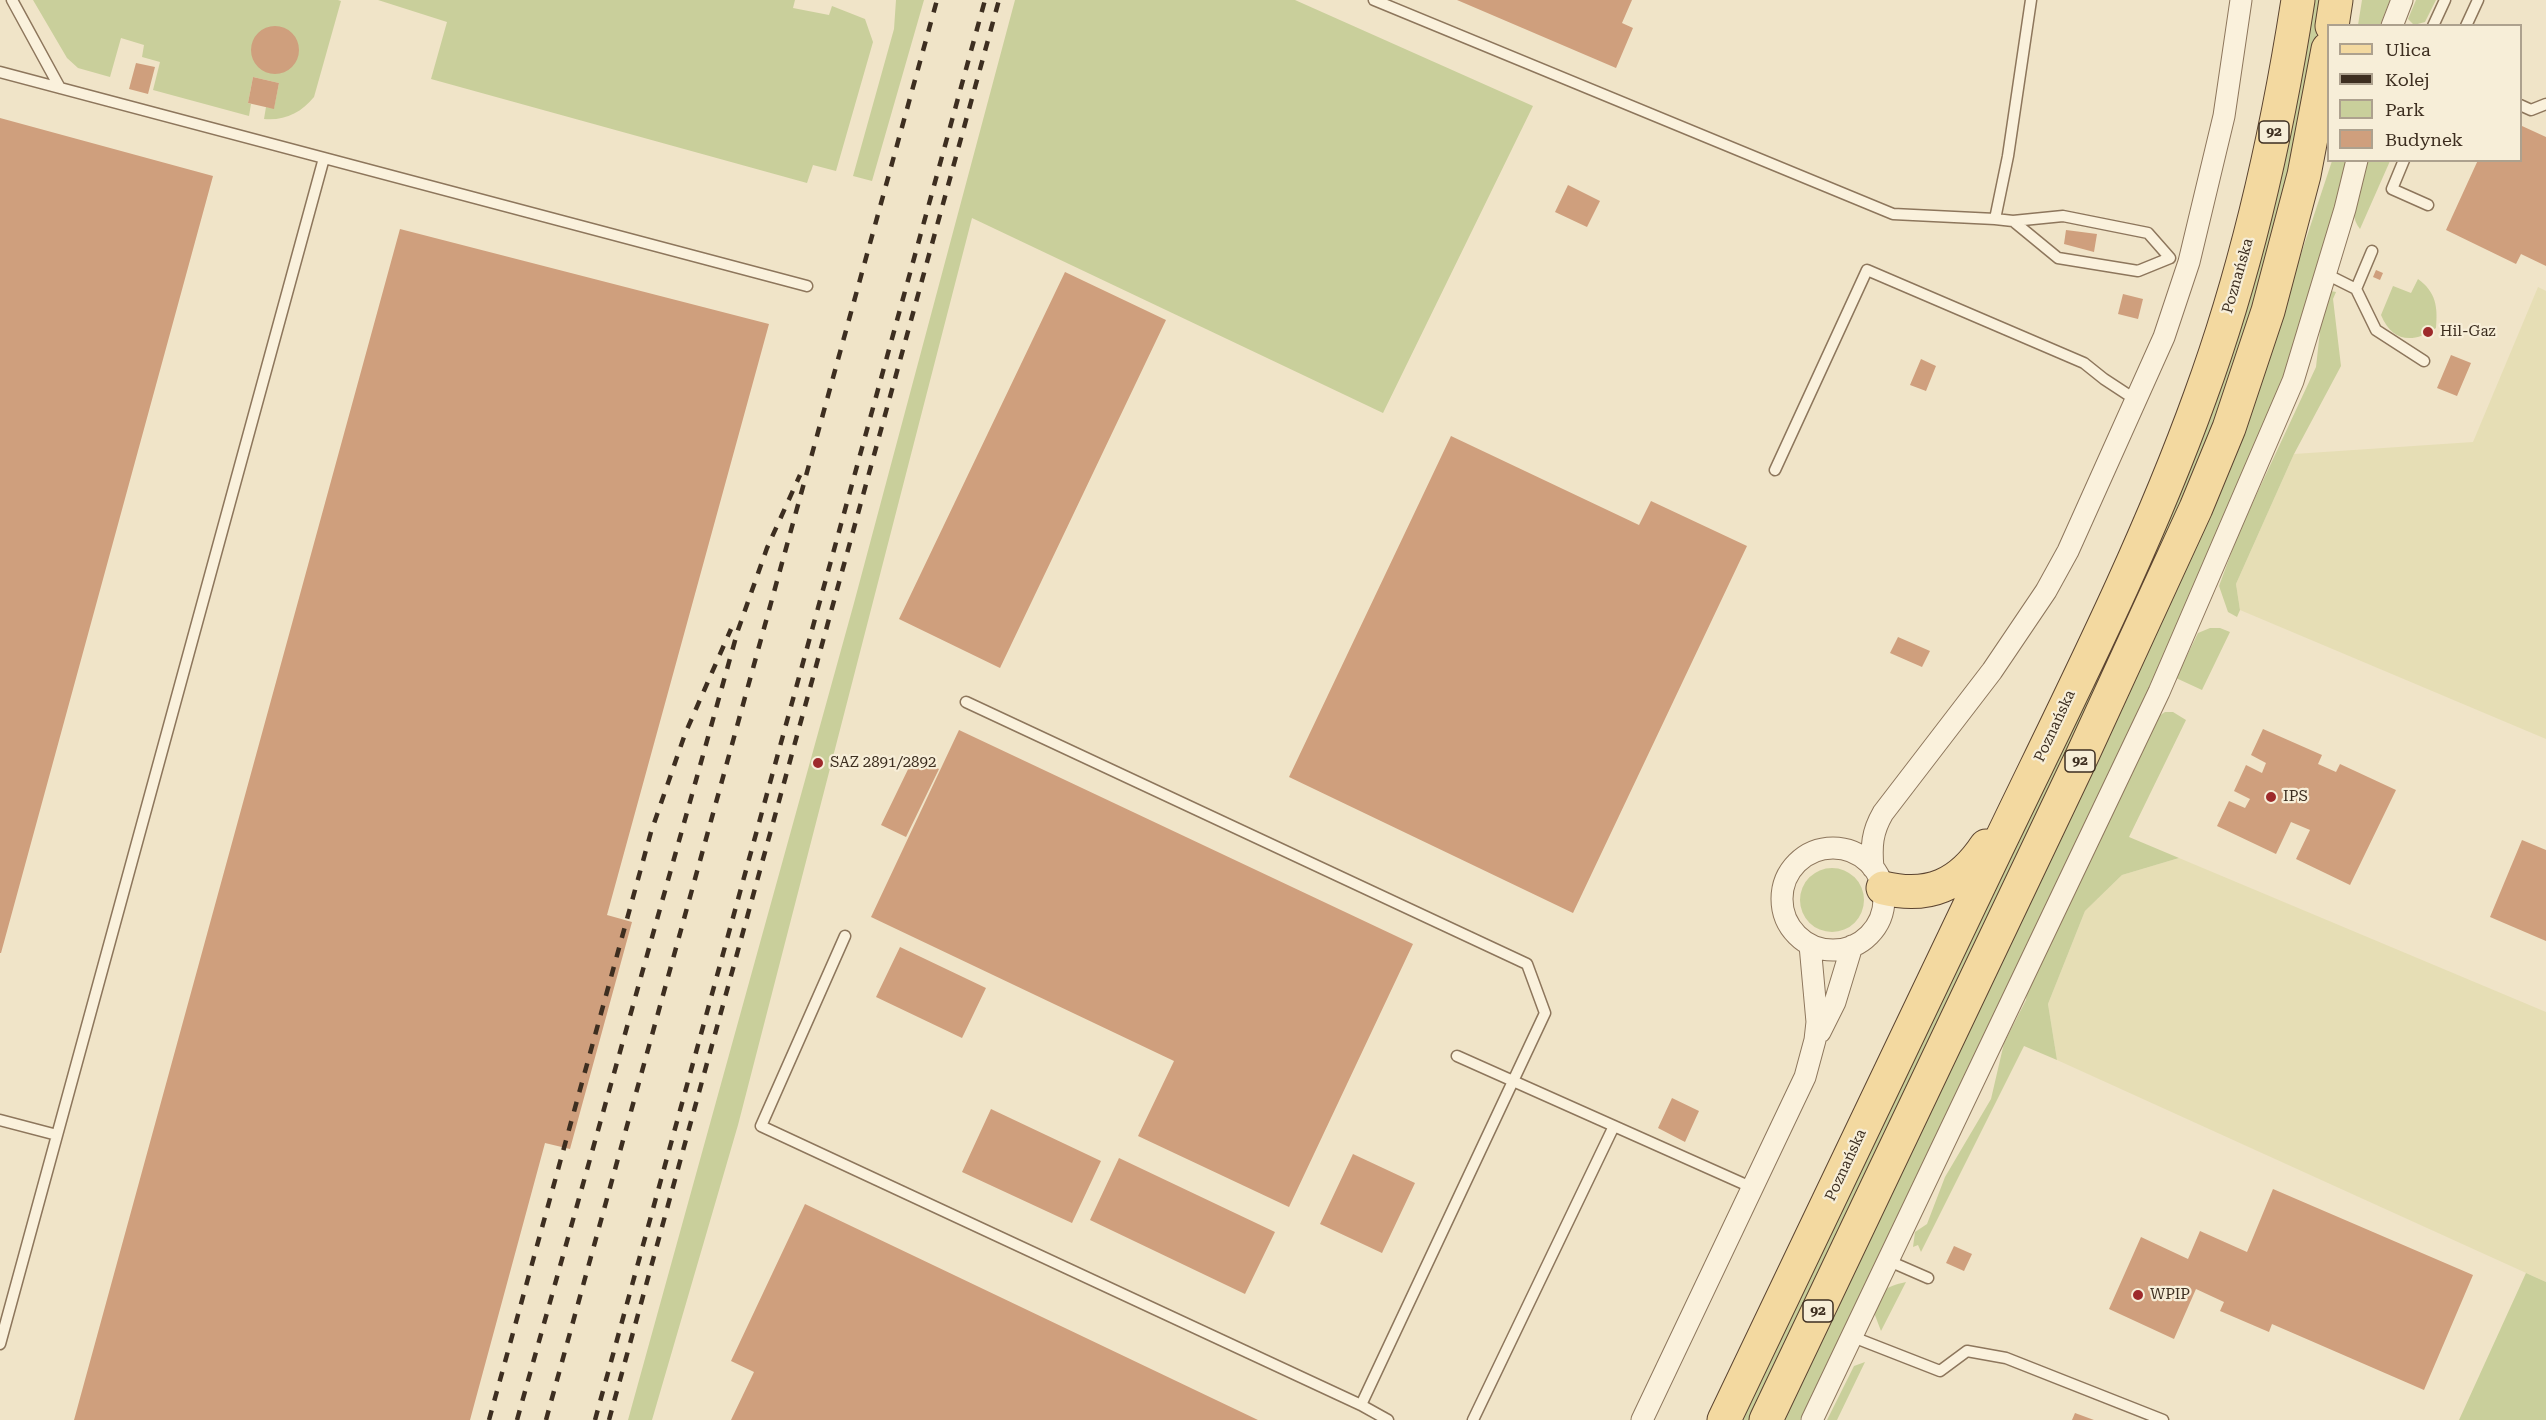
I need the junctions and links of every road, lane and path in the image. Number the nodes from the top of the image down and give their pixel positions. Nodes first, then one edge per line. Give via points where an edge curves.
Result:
1 (12, 0) edge
2 (1374, 0) edge
3 (2031, 0) edge
4 (2241, 0) edge
5 (2298, 0) edge
6 (2336, 0) edge
7 (2402, 0) edge
8 (2445, 0) edge
9 (2478, 0) edge
10 (2332, 24) edge
11 (2393, 24) edge
12 (2434, 24) edge
13 (2467, 24) edge
14 (2327, 54) edge
15 (0, 72) edge
16 (60, 88) junction
17 (2546, 104) edge
18 (2522, 106) edge
19 (324, 158) junction
20 (2357, 162) edge
21 (2403, 162) edge
22 (2428, 205) dead end
23 (1995, 219) junction
24 (2013, 221) junction
25 (2372, 251) dead end
26 (2180, 260) junction
27 (2326, 274) junction
28 (807, 286) dead end
29 (2356, 289) junction
30 (2424, 361) dead end
31 (2136, 400) junction
32 (1775, 470) dead end
33 (966, 702) dead end
34 (2026, 788) junction
35 (1878, 878) junction
36 (845, 936) dead end
37 (1810, 945) junction
38 (1852, 946) junction
39 (1815, 1040) junction
40 (1457, 1056) dead end
41 (1512, 1080) junction
42 (0, 1120) edge
43 (1614, 1126) junction
44 (57, 1136) junction
45 (1753, 1188) junction
46 (1890, 1261) junction
47 (1928, 1278) dead end
48 (1853, 1337) junction
49 (0, 1344) edge
50 (1361, 1405) junction
51 (1388, 1420) edge
52 (1473, 1420) edge
53 (1641, 1420) edge
54 (1724, 1420) edge
55 (1766, 1420) edge
56 (1812, 1420) edge
57 (2163, 1420) edge

1 - 16 lane
2 - 23 lane via 1893,214
3 - 23 lane
4 - 26 street via 2224,116
5 - 34 main road, Poznańska / 92 via 2266,166 2221,337 2150,520
6 - 10 main road
7 - 11 street
8 - 12 lane
9 - 13 lane
14 - 55 main road, 92 via 2304,175 2268,311 2229,428 2077,767
15 - 16 lane
16 - 19 lane
17 - 18 lane via 2531,110
19 - 28 lane
19 - 44 lane
20 - 27 street
21 - 22 lane via 2392,189
23 - 24 lane
24 - 26 lane via 2062,216 2148,233
24 - 26 lane via 2058,258 2138,270
25 - 29 lane
26 - 31 street via 2164,337
27 - 29 lane
27 - 46 street via 2294,381 2159,692
29 - 30 lane via 2376,330
31 - 32 lane via 2084,363 1867,270
31 - 35 street via 2046,591 1992,671 1875,826 1872,838
33 - 41 lane via 1527,964 1545,1013
34 - 35 main road via 1976,861 1956,880 1936,888 1897,892
34 - 54 main road, Poznańska / 92
35 - 37 street via 1860,855 1843,848 1824,848 1807,854 1793,866 1784,882 1781,900 1786,919
35 - 38 street via 1883,906 1878,923 1867,937
36 - 50 lane via 761,1126
37 - 38 street via 1824,949
37 - 39 street via 1817,1003
38 - 39 street via 1835,1002
39 - 45 street via 1805,1077
40 - 41 lane
41 - 43 lane
41 - 50 lane
42 - 44 lane
43 - 45 lane
43 - 52 lane
44 - 49 lane
45 - 53 street
46 - 47 lane
46 - 48 street
48 - 56 street
48 - 57 lane via 1940,1371 1966,1351 2006,1358
50 - 51 lane

